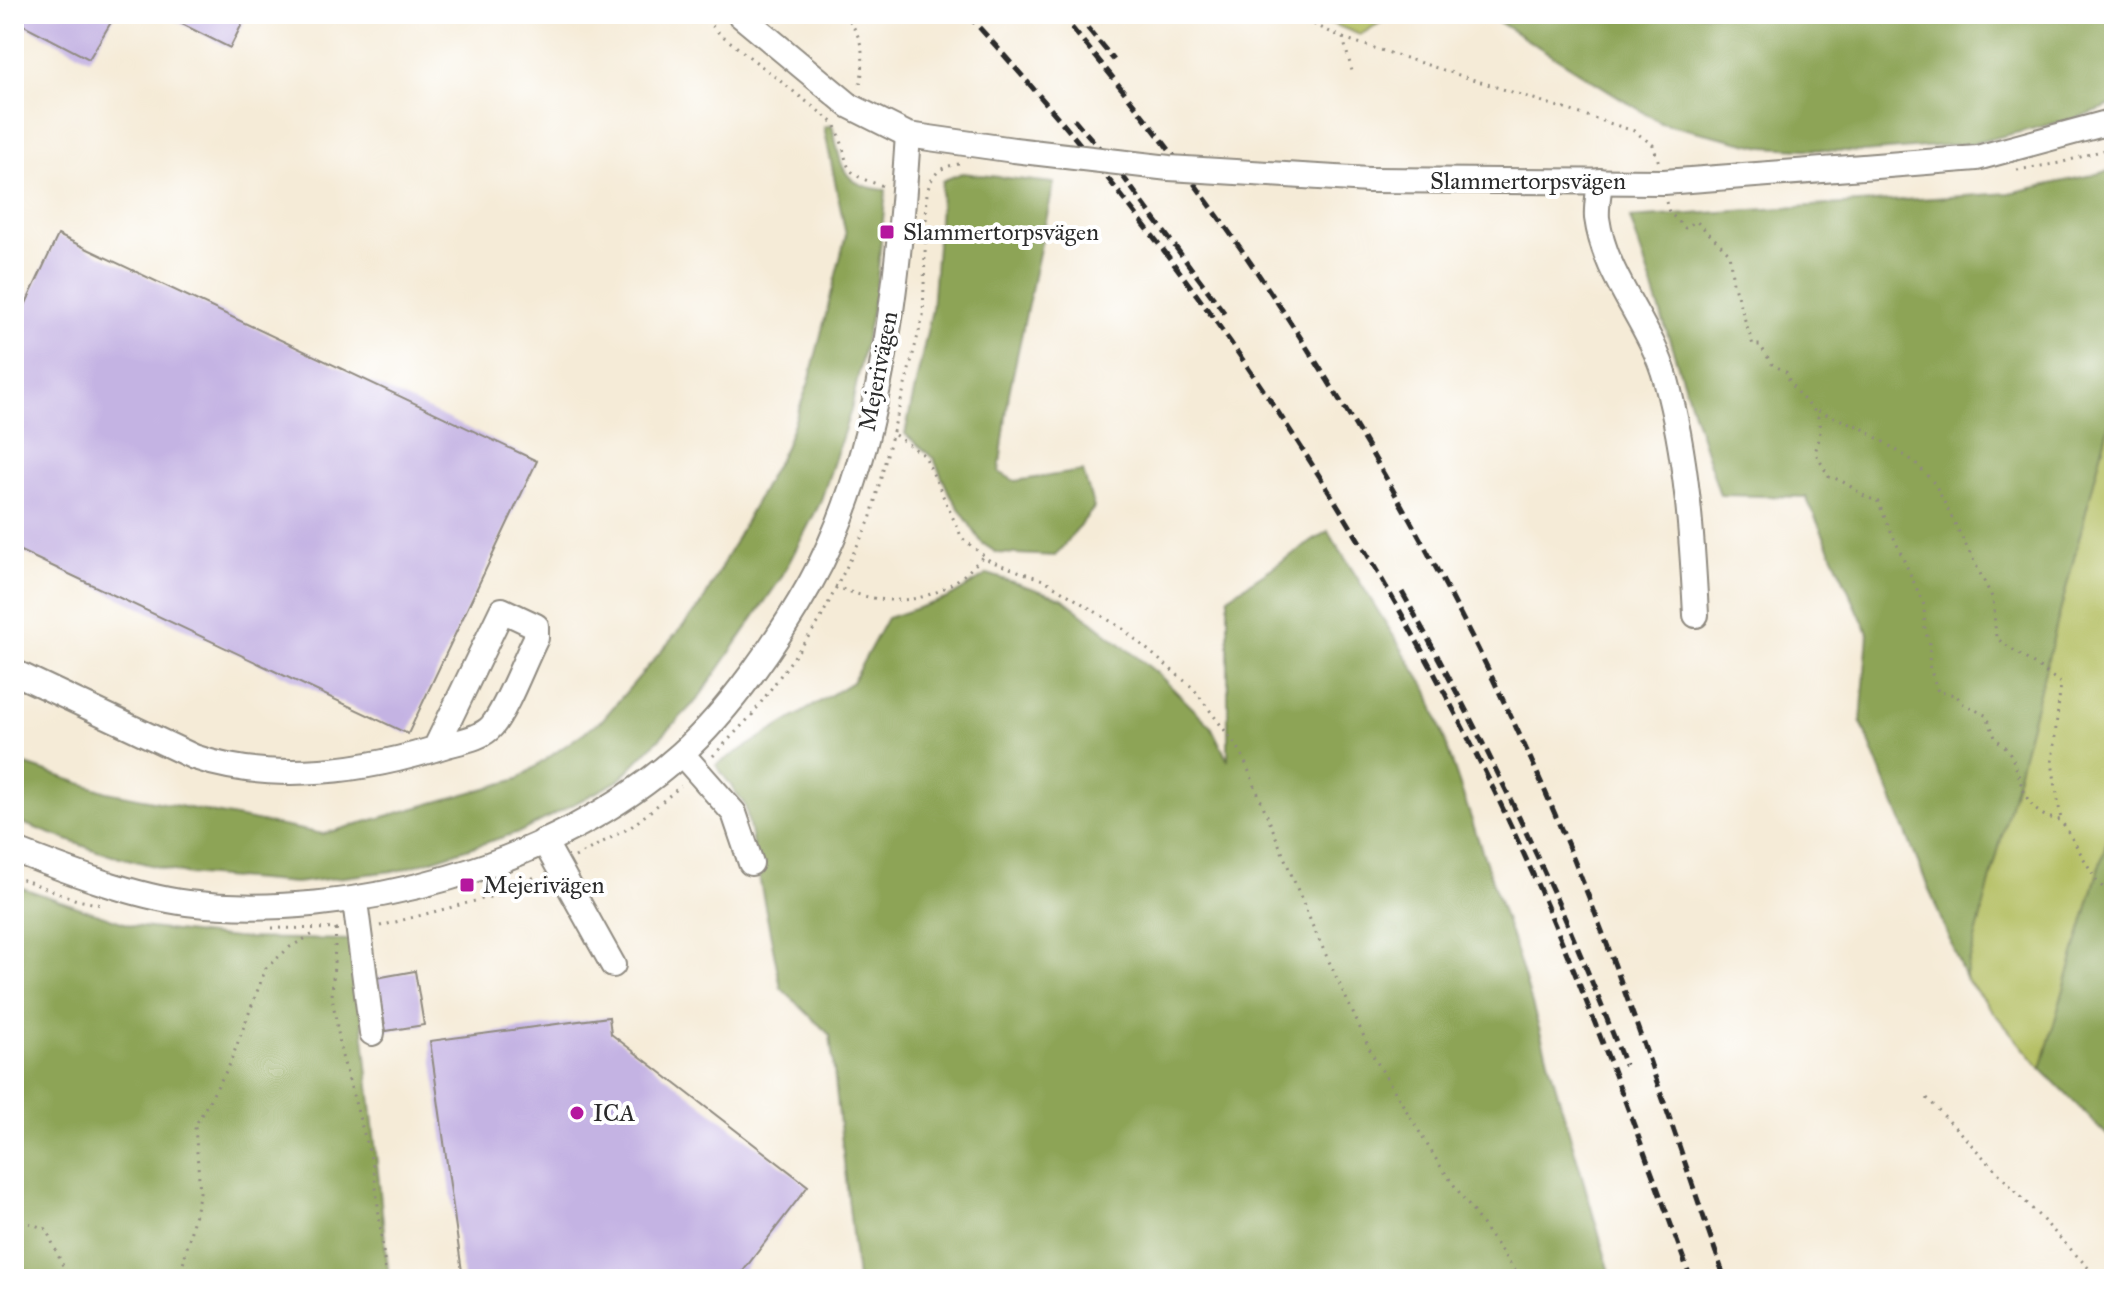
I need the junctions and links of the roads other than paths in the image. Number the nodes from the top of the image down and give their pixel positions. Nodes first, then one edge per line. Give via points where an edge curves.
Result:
1 (739, 14) edge
2 (2114, 121) edge
3 (908, 135) junction
4 (1600, 181) junction
5 (1696, 615) dead end
6 (14, 672) edge
7 (435, 749) junction
8 (690, 763) junction
9 (544, 841) junction
10 (14, 850) edge
11 (751, 863) dead end
12 (355, 901) junction
13 (613, 965) dead end
14 (372, 1033) dead end

1 - 3 street, Slammertorpsvägen via 850,106
2 - 4 street, Slammertorpsvägen via 1977,158 1664,189
3 - 4 street, Slammertorpsvägen, bridge via 1169,168 1369,180
3 - 8 street, Mejerivägen via 916,192 864,441 846,499 813,580
4 - 5 street via 1597,217 1612,272 1651,338 1666,379 1690,502
6 - 7 street via 223,767 305,771 399,761
7 - 7 street via 502,610 536,626 536,638 491,727
8 - 9 street, Mejerivägen
8 - 11 street via 734,813
9 - 12 street, Mejerivägen via 467,873
9 - 13 street
10 - 12 street, Mejerivägen via 73,873 185,902 287,906
12 - 14 street via 347,928

